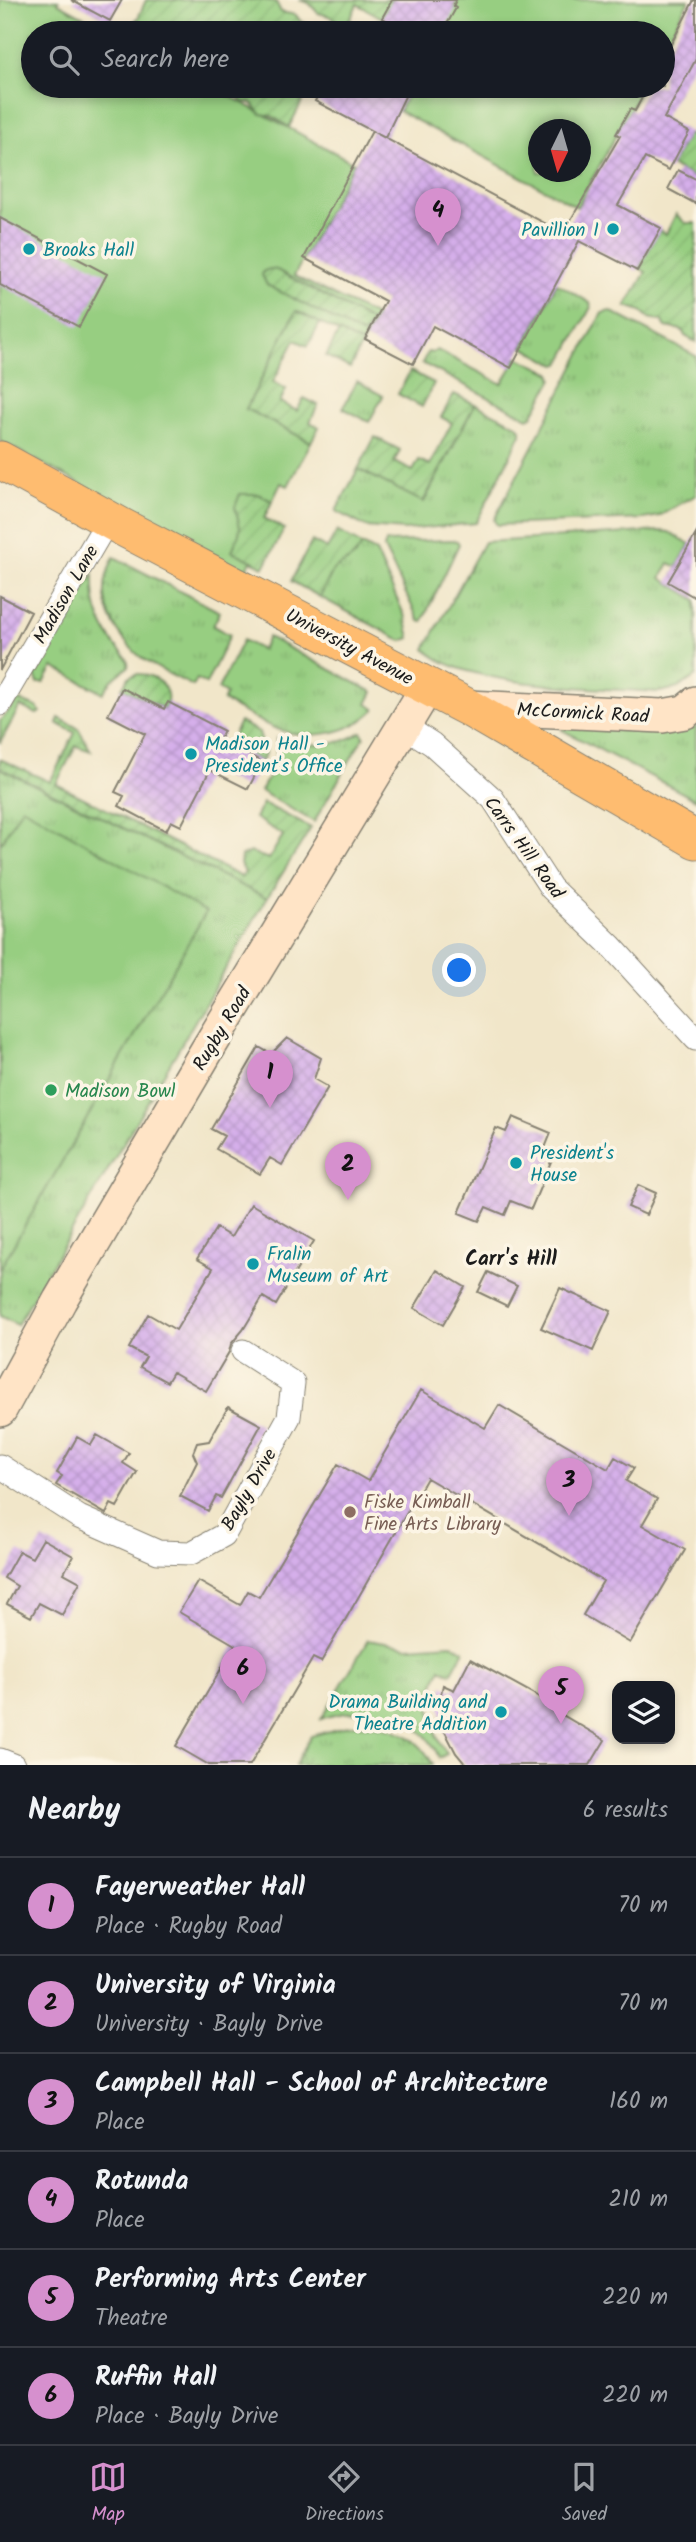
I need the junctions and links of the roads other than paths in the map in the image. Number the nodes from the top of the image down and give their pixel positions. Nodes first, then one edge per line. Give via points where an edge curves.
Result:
1 (0, 460) edge
2 (108, 520) junction
3 (428, 686) junction
4 (696, 703) edge
5 (0, 704) edge
6 (467, 707) junction
7 (404, 726) junction
8 (696, 840) edge
9 (696, 1039) edge
10 (243, 1351) dead end
11 (0, 1410) edge
12 (0, 1466) edge
13 (0, 1760) edge
14 (13, 1765) edge

1 - 2 main road, University Avenue
2 - 3 main road, University Avenue
2 - 5 street, Madison Lane
3 - 6 main road, University Avenue
3 - 7 main road, Rugby Road
4 - 6 main road, McCormick Road via 685,712 662,716
6 - 8 main road, University Avenue
7 - 9 street, Carrs Hill Road via 432,744 493,799 551,888
7 - 11 main road, Rugby Road via 199,1063
10 - 12 street, Bayly Drive via 293,1383 289,1417 224,1535 191,1553 158,1552 79,1517
13 - 14 street

